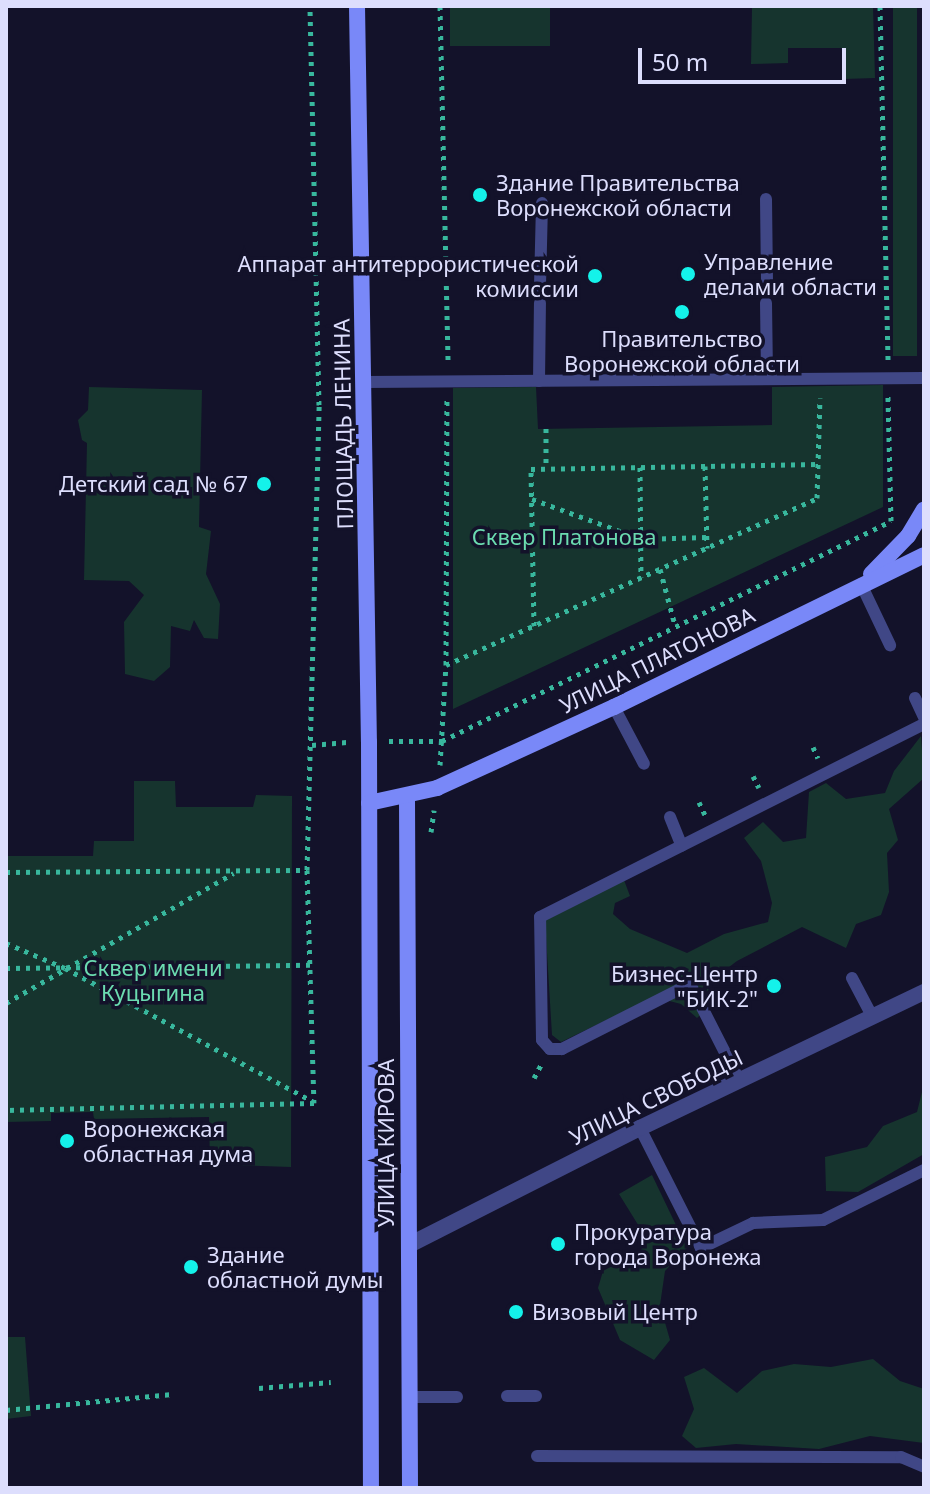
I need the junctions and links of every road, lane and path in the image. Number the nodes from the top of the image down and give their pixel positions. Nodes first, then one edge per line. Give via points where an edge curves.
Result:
1 (310, 6) edge
2 (357, 6) edge
3 (880, 6) edge
4 (766, 199) dead end
5 (542, 203) dead end
6 (540, 286) dead end
7 (767, 287) dead end
8 (540, 303) dead end
9 (766, 303) dead end
10 (888, 378) junction
11 (924, 378) edge
12 (767, 379) junction
13 (820, 379) junction
14 (539, 381) junction
15 (364, 382) junction
16 (546, 428) dead end
17 (818, 464) junction
18 (705, 466) junction
19 (640, 467) junction
20 (546, 468) junction
21 (532, 499) junction
22 (924, 509) edge
23 (706, 537) junction
24 (642, 539) junction
25 (707, 548) junction
26 (924, 555) edge
27 (660, 569) junction
28 (641, 577) junction
29 (861, 584) junction
30 (675, 625) junction
31 (534, 626) junction
32 (890, 645) dead end
33 (446, 665) dead end
34 (915, 698) dead end
35 (614, 707) junction
36 (924, 717) edge
37 (924, 724) edge
38 (423, 741) dead end
39 (338, 743) dead end
40 (312, 745) junction
41 (644, 764) dead end
42 (407, 798) junction
43 (369, 803) junction
44 (670, 817) dead end
45 (682, 846) junction
46 (307, 870) junction
47 (237, 871) junction
48 (6, 872) edge
49 (6, 943) edge
50 (310, 965) junction
51 (6, 968) edge
52 (65, 968) junction
53 (852, 978) dead end
54 (924, 992) edge
55 (6, 1003) edge
56 (872, 1016) junction
57 (739, 1080) junction
58 (314, 1103) junction
59 (6, 1110) edge
60 (640, 1128) junction
61 (924, 1170) edge
62 (409, 1245) junction
63 (331, 1382) dead end
64 (259, 1388) dead end
65 (172, 1394) dead end
66 (507, 1396) dead end
67 (536, 1396) dead end
68 (409, 1397) junction
69 (457, 1397) dead end
70 (6, 1410) edge
71 (537, 1456) dead end
72 (924, 1467) edge
73 (371, 1488) edge
74 (410, 1488) edge

1 - 40 path via 319,405
2 - 15 main road, ПЛОЩАДЬ ЛЕНИНА
3 - 10 path
4 - 7 lane
5 - 6 lane
8 - 14 lane
9 - 12 lane
10 - 11 lane
10 - 13 lane
10 - 30 path via 891,521
12 - 13 lane
12 - 14 lane
13 - 17 path
14 - 15 lane
15 - 43 main road, ПЛОЩАДЬ ЛЕНИНА
16 - 20 path
17 - 18 path
17 - 25 path via 817,498
18 - 19 path
18 - 23 path
19 - 20 path
19 - 24 path
20 - 21 path via 531,469
21 - 24 path
21 - 31 path
22 - 29 main road via 908,536
23 - 24 path
23 - 25 path
24 - 28 path
25 - 27 path
26 - 29 main road, УЛИЦА ПЛАТОНОВА
27 - 28 path
27 - 30 path
28 - 31 path
29 - 32 lane
29 - 35 main road, УЛИЦА ПЛАТОНОВА
30 - 38 path via 442,741
31 - 33 path
34 - 36 lane
35 - 41 lane
35 - 42 main road, УЛИЦА ПЛАТОНОВА
37 - 45 lane
39 - 40 path
40 - 46 path
42 - 43 main road
42 - 62 main road, УЛИЦА КИРОВА
43 - 73 main road, УЛИЦА КИРОВА
44 - 45 lane
45 - 57 lane via 540,917 542,1040 550,1049 562,1049 690,984
46 - 47 path
46 - 50 path
47 - 48 path
47 - 52 path
49 - 52 path
50 - 52 path
50 - 58 path
51 - 52 path
52 - 55 path
52 - 58 path
53 - 56 lane
54 - 56 street, УЛИЦА СВОБОДЫ
56 - 57 street, УЛИЦА СВОБОДЫ
57 - 60 street, УЛИЦА СВОБОДЫ
58 - 59 path
60 - 61 lane via 701,1248 753,1223 823,1220
60 - 62 street, УЛИЦА СВОБОДЫ
62 - 68 main road, УЛИЦА КИРОВА
63 - 64 path
65 - 70 path
66 - 67 lane
68 - 69 lane
68 - 74 main road, УЛИЦА КИРОВА
71 - 72 lane via 901,1457

